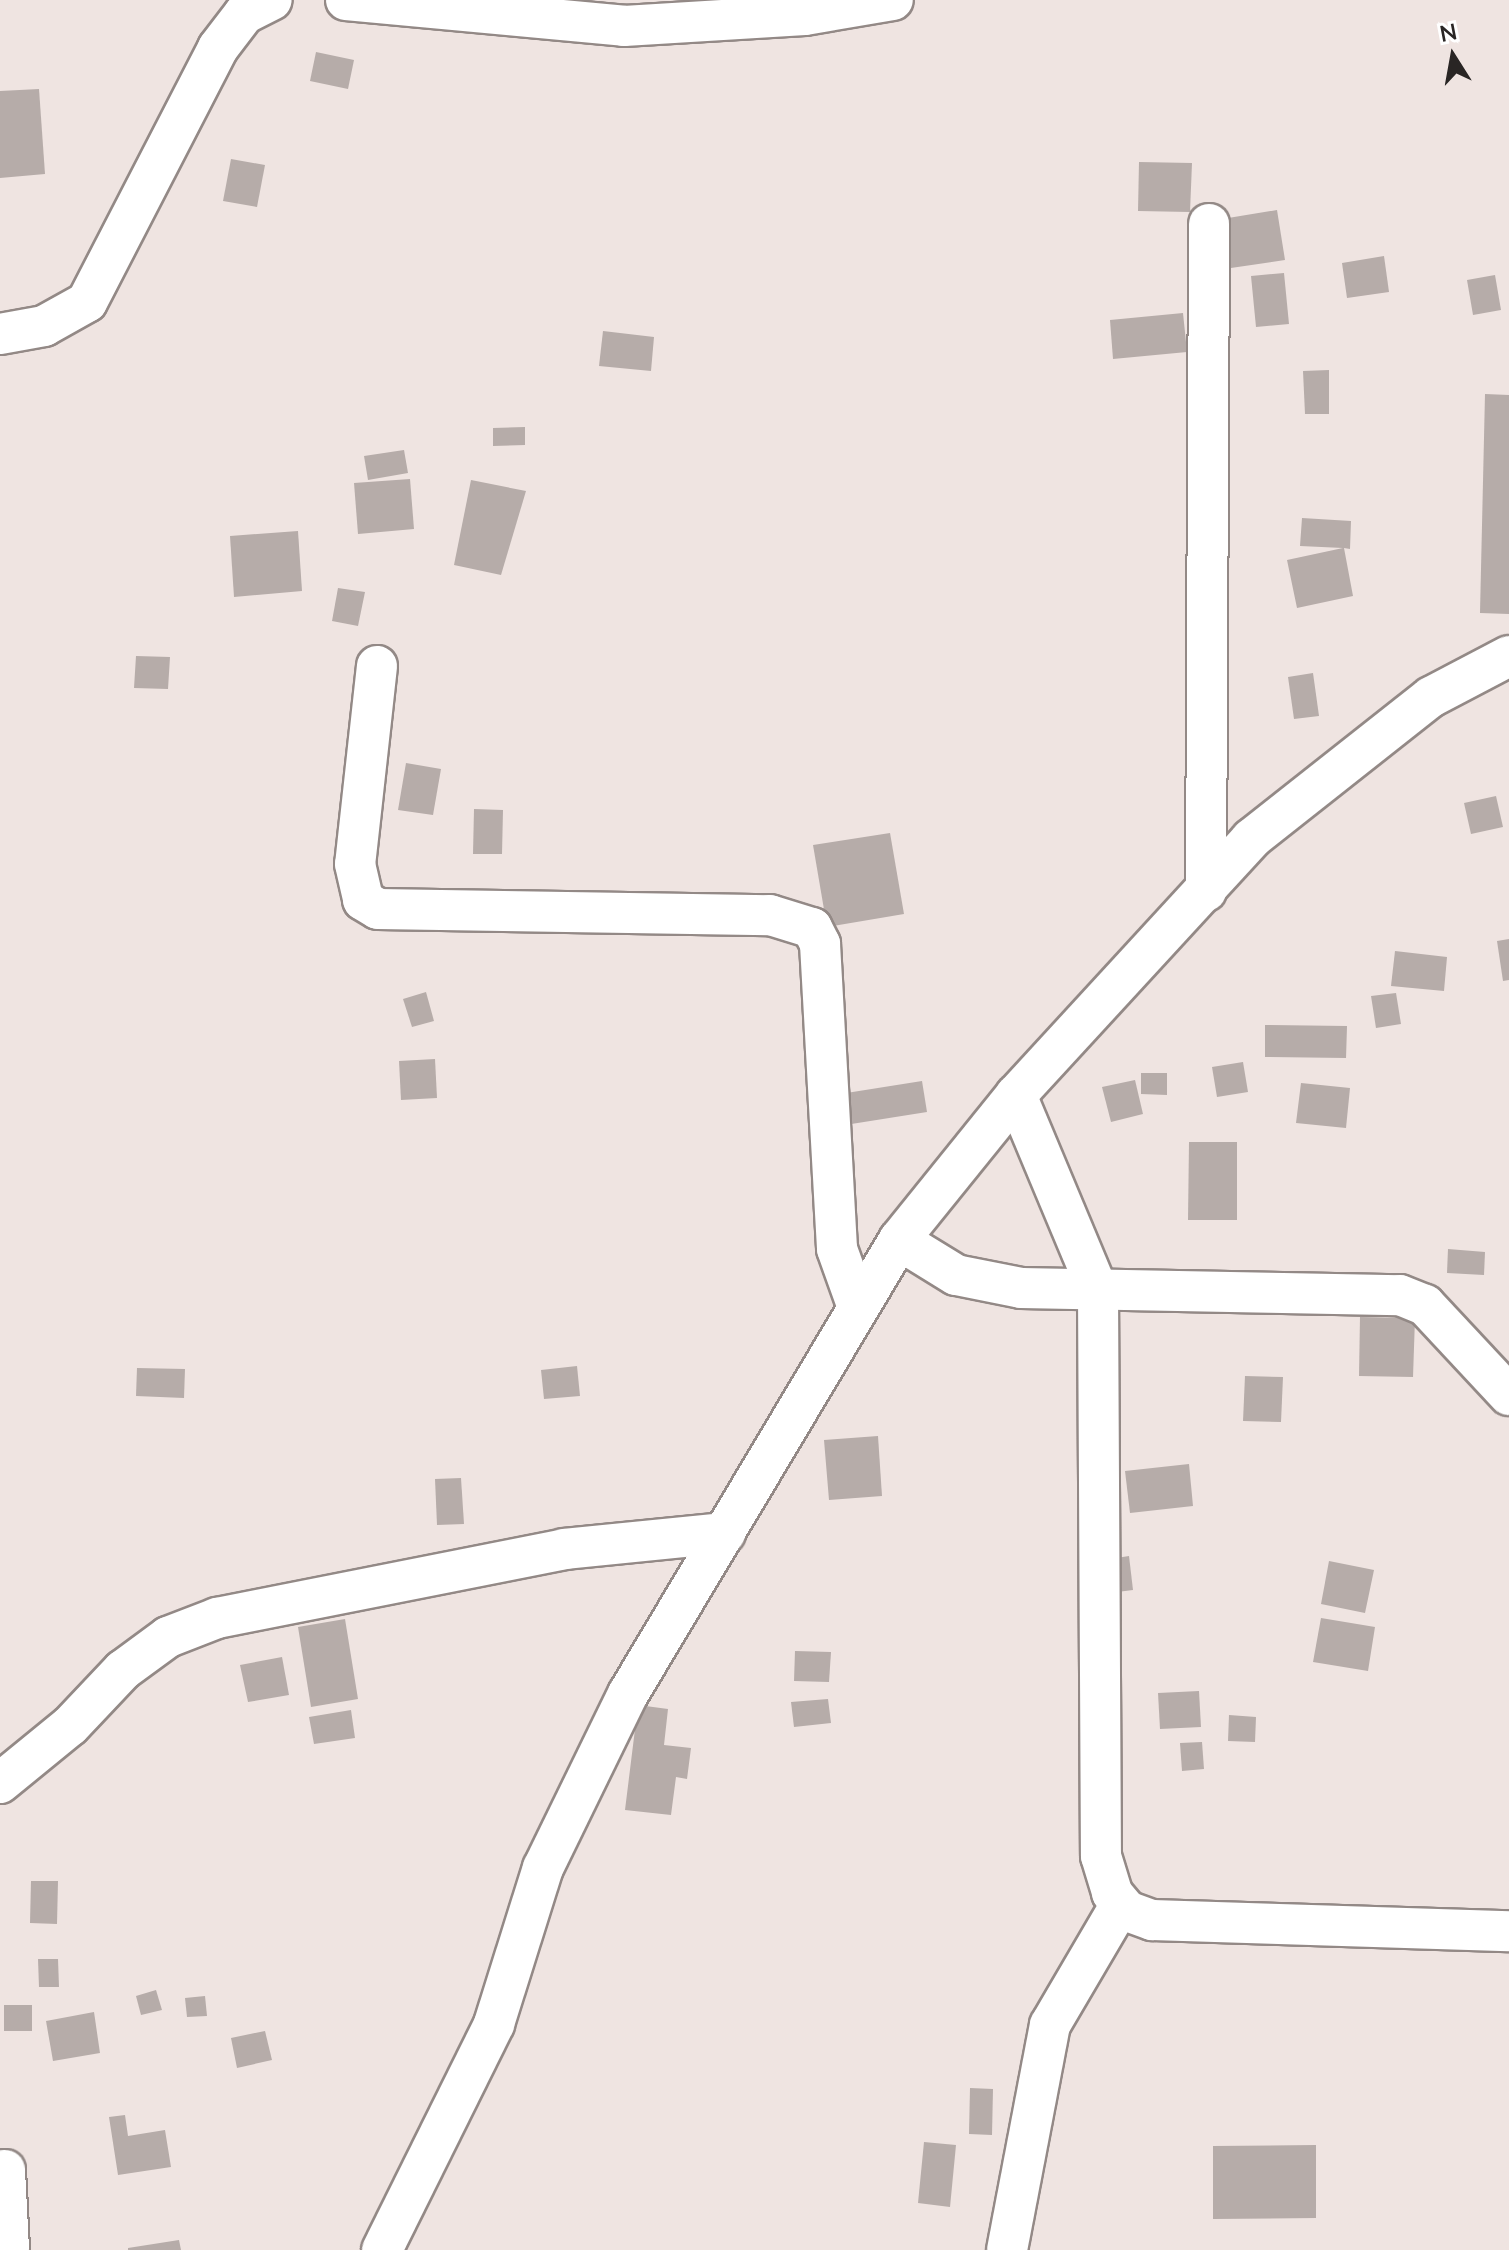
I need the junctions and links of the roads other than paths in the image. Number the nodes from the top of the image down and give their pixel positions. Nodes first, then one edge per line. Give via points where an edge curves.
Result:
1 (272, 0) edge
2 (346, 0) edge
3 (893, 0) edge
4 (1209, 224) dead end
5 (0, 334) edge
6 (1509, 656) edge
7 (377, 666) dead end
8 (1206, 891) junction
9 (1016, 1095) junction
10 (899, 1240) junction
11 (1098, 1291) junction
12 (856, 1302) junction
13 (1509, 1395) edge
14 (725, 1533) junction
15 (0, 1783) edge
16 (1127, 1911) junction
17 (1509, 1931) edge
18 (5, 2170) dead end
19 (9, 2250) edge
20 (382, 2250) edge
21 (1007, 2250) edge

1 - 5 street via 244,14 218,48 87,302 44,326
2 - 3 street via 624,26 805,15
4 - 8 street
6 - 8 street via 1431,697 1251,839
7 - 12 street via 355,864 363,900 378,909 770,915 812,928 820,944 837,1249
8 - 9 street
9 - 10 street
9 - 11 street
10 - 11 street via 956,1275
10 - 12 street
11 - 13 street via 1400,1295 1435,1314
11 - 16 street via 1101,1856 1112,1893
12 - 14 street
14 - 15 street via 564,1549 217,1618 168,1637 123,1670 70,1726
14 - 20 street via 628,1694 550,1855 494,2024
16 - 17 street via 1152,1920
16 - 21 street via 1118,1909 1050,2025
18 - 19 street

